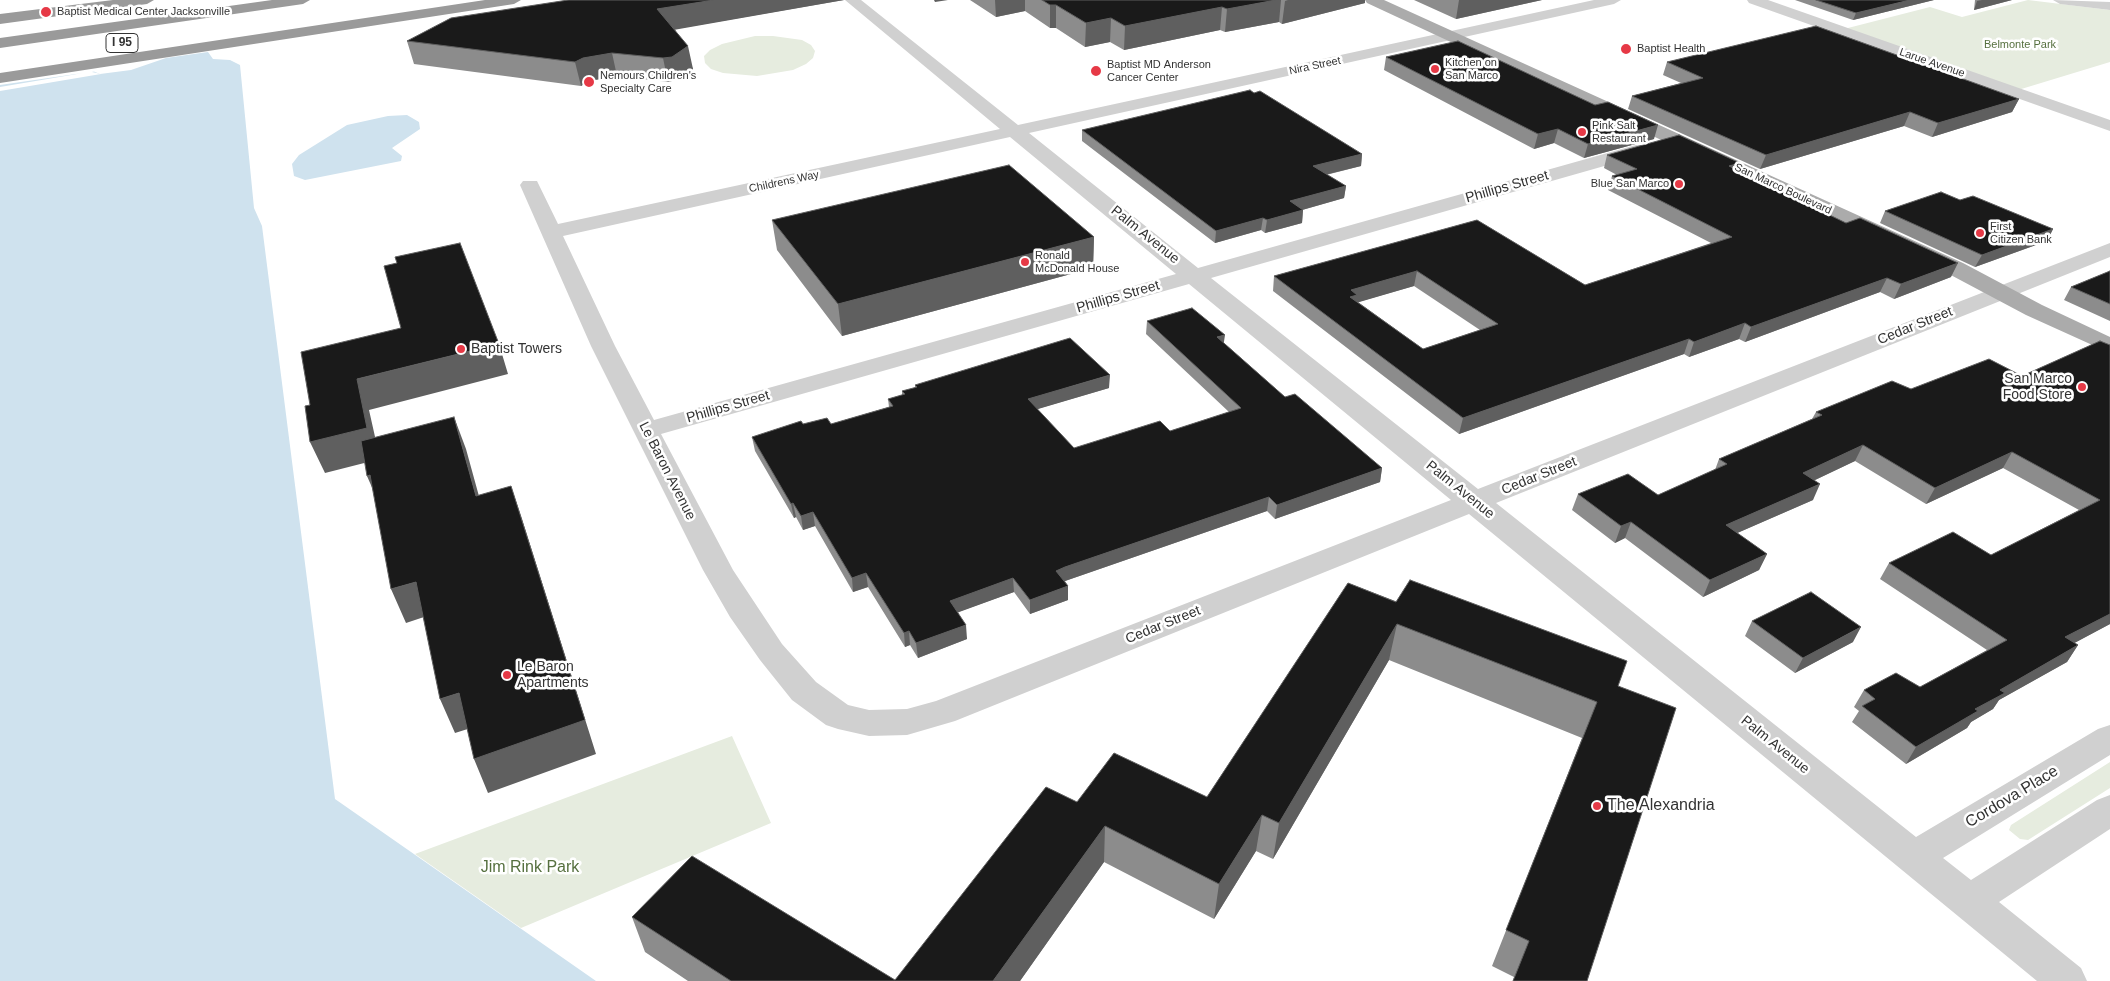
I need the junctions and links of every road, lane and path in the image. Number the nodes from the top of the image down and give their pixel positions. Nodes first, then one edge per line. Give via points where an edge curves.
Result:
1 (147, 0) edge
2 (303, 0) edge
3 (514, 0) edge
4 (852, 0) edge
5 (1372, 0) edge
6 (1614, 0) edge
7 (1754, 0) edge
8 (2060, 0) edge
9 (2102, 3) edge
10 (0, 19) edge
11 (1450, 36) junction
12 (0, 44) edge
13 (0, 78) edge
14 (2110, 126) edge
15 (1017, 131) junction
16 (1676, 140) junction
17 (530, 185) dead end
18 (552, 232) junction
19 (2110, 249) edge
20 (1195, 275) junction
21 (2001, 292) junction
22 (2110, 346) edge
23 (646, 430) junction
24 (1474, 502) junction
25 (852, 720) joint
26 (2110, 738) edge
27 (2110, 810) edge
28 (1913, 857) junction
29 (1968, 902) junction
30 (2066, 981) edge

1 - 10 highway
2 - 12 highway, I 95
3 - 13 highway
4 - 15 street, Palm Avenue
5 - 11 main road, San Marco Boulevard
6 - 11 street, Nira Street
7 - 14 street, Larue Avenue
8 - 9 street
11 - 15 street, Nira Street
11 - 16 main road, San Marco Boulevard
15 - 18 street, Childrens Way
15 - 20 street, Palm Avenue
16 - 20 street, Phillips Street
16 - 21 main road, San Marco Boulevard
17 - 18 street, Le Baron Avenue
18 - 23 street, Le Baron Avenue via 595,330
19 - 21 street, Cedar Street
20 - 23 street, Phillips Street
20 - 24 street, Palm Avenue
21 - 22 main road, San Marco Boulevard
21 - 24 street, Cedar Street
23 - 25 street, Le Baron Avenue via 718,570 755,630 804,691 827,709
24 - 25 street, Cedar Street via 943,712 907,722
24 - 28 street, Palm Avenue
26 - 28 street, Cordova Place
27 - 29 street
28 - 29 street, Palm Avenue
29 - 30 street, Palm Avenue

